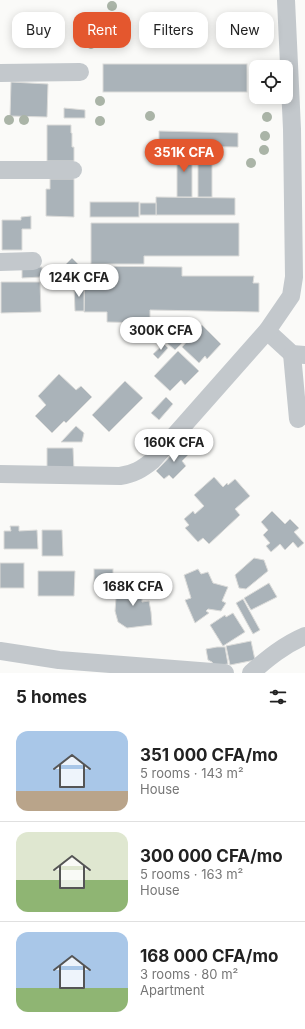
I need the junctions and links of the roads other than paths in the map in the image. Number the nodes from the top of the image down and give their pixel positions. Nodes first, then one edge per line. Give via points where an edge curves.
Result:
1 (286, 0) edge
2 (80, 72) dead end
3 (0, 73) edge
4 (299, 129) edge
5 (0, 170) edge
6 (73, 170) dead end
7 (33, 261) dead end
8 (0, 262) edge
9 (299, 277) edge
10 (268, 331) junction
11 (298, 355) edge
12 (298, 419) dead end
13 (0, 474) edge
14 (305, 636) edge
15 (0, 651) edge
16 (56, 667) edge
17 (225, 673) edge
18 (251, 673) edge

1 - 4 street
2 - 3 street
4 - 9 street
5 - 6 street
7 - 8 street
9 - 10 street via 291,296
10 - 11 street
10 - 13 street via 152,461 141,470 120,476
11 - 12 street
14 - 18 street via 270,656
15 - 16 street
16 - 17 street

